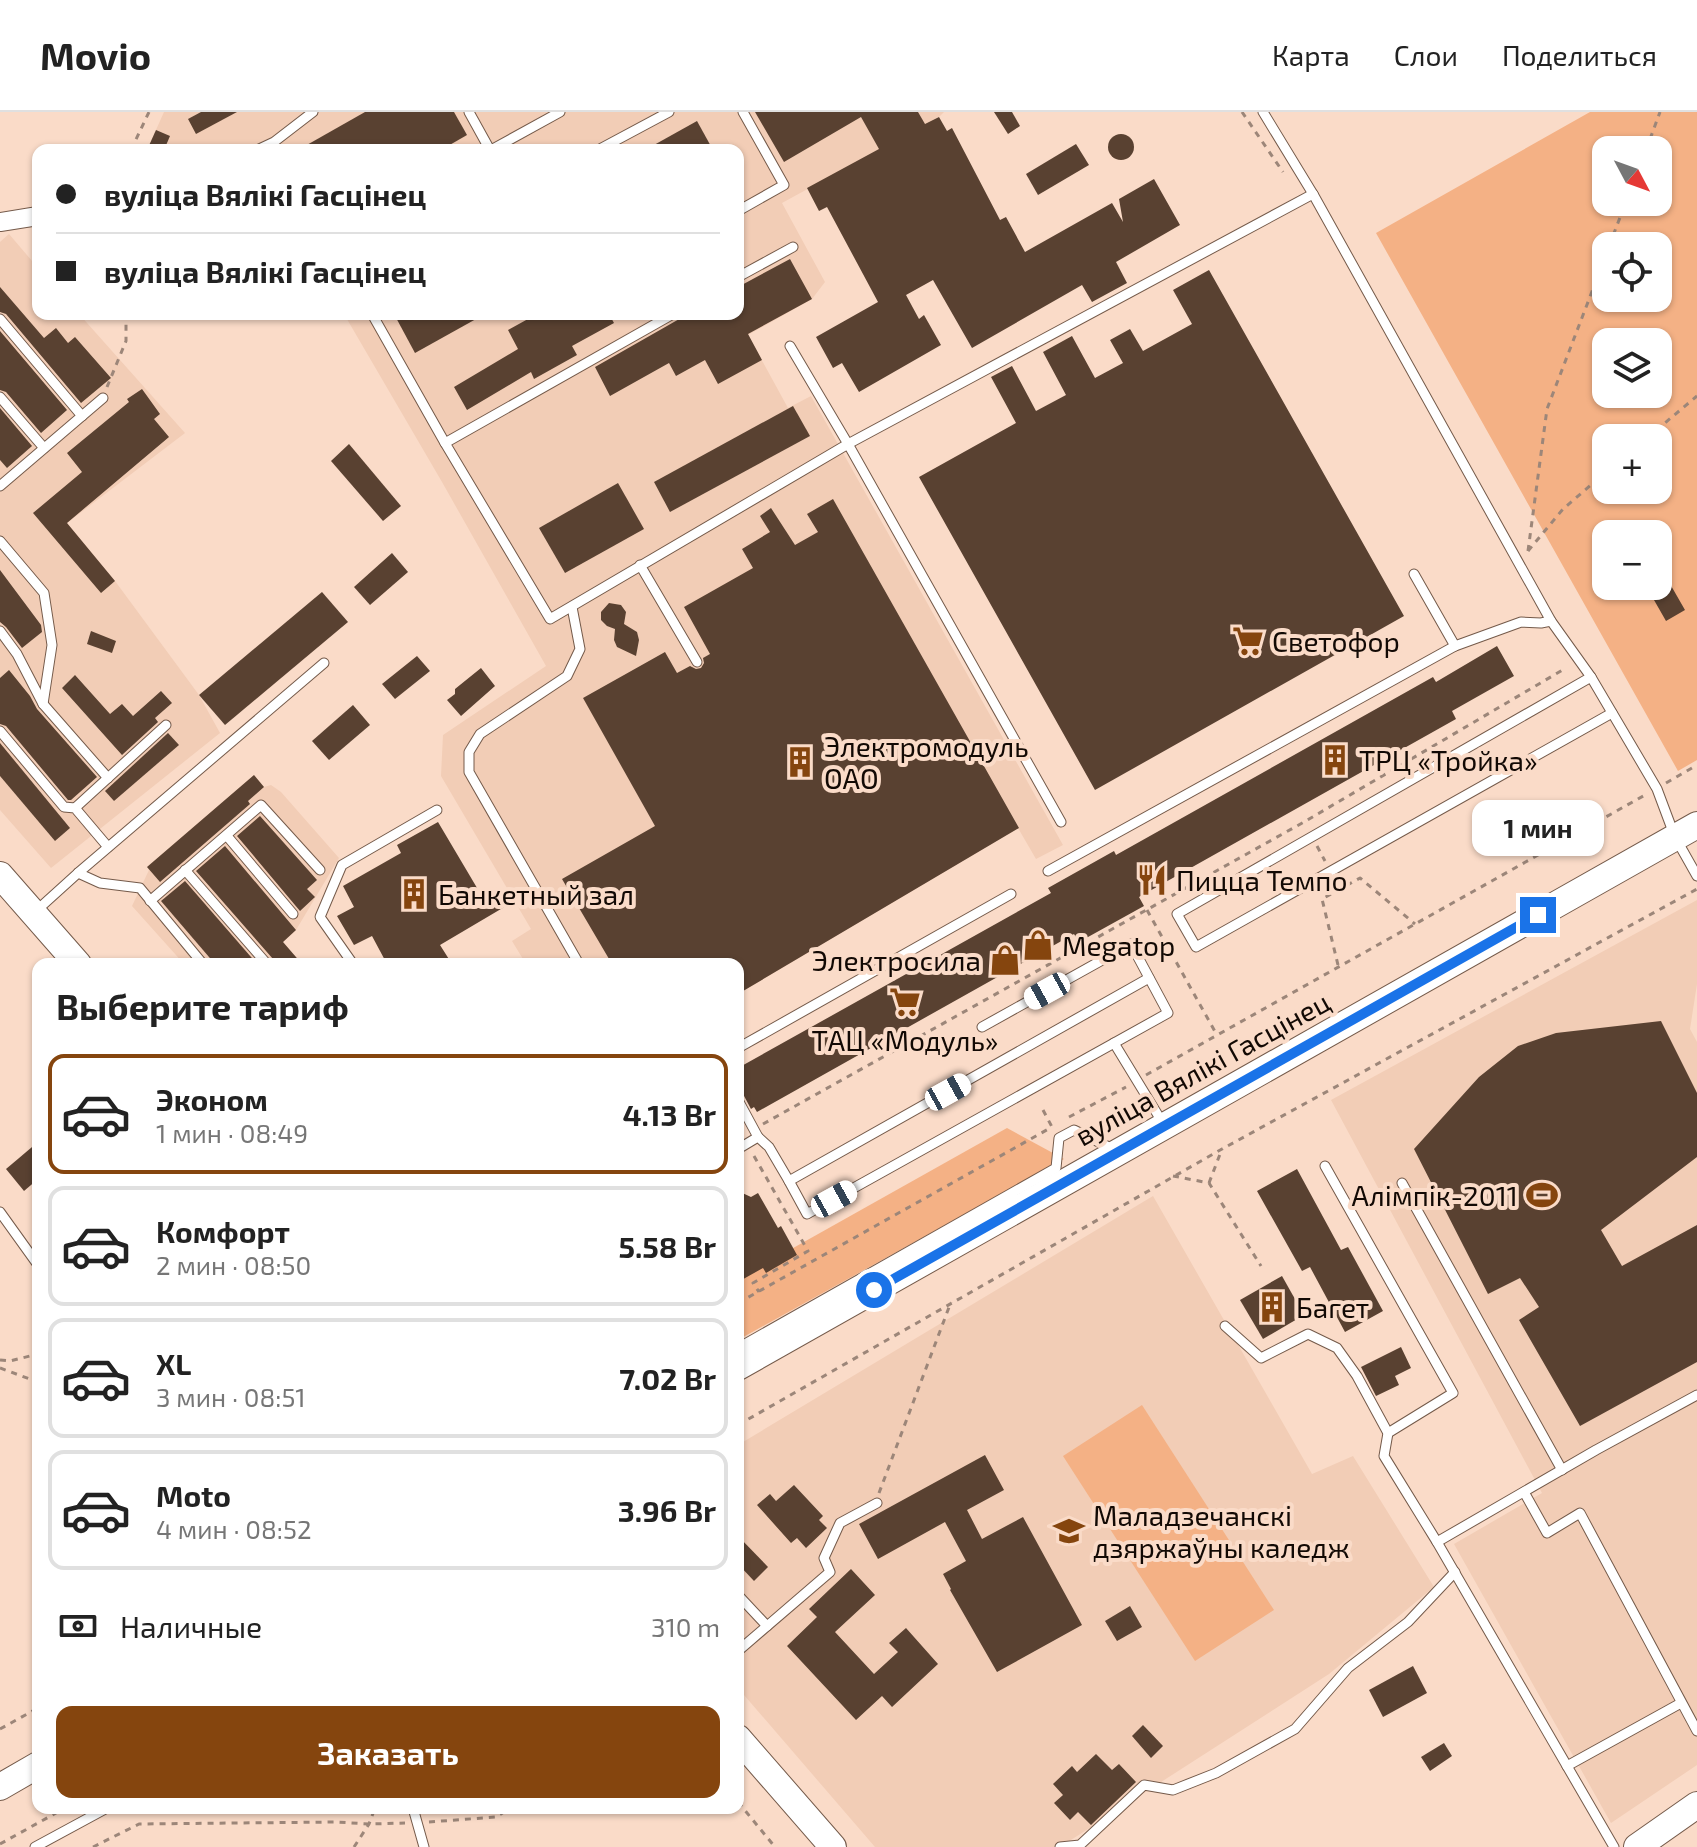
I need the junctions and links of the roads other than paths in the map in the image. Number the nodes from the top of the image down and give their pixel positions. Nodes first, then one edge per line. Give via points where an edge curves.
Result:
1 (313, 112) edge
2 (469, 112) edge
3 (560, 112) edge
4 (669, 112) edge
5 (743, 112) edge
6 (1263, 112) edge
7 (278, 144) edge
8 (488, 144) edge
9 (502, 144) edge
10 (609, 144) edge
11 (1313, 194) junction
12 (744, 208) edge
13 (32, 217) edge
14 (0, 222) edge
15 (793, 247) dead end
16 (744, 274) edge
17 (0, 319) edge
18 (375, 320) edge
19 (662, 320) edge
20 (790, 346) dead end
21 (0, 397) edge
22 (103, 398) road end
23 (82, 416) junction
24 (445, 443) junction
25 (848, 444) junction
26 (44, 448) junction
27 (0, 486) edge
28 (0, 541) edge
29 (640, 565) junction
30 (1414, 574) dead end
31 (572, 607) junction
32 (1551, 621) junction
33 (0, 631) edge
34 (1455, 646) junction
35 (697, 662) dead end
36 (324, 663) dead end
37 (1591, 677) junction
38 (43, 704) junction
39 (1612, 713) junction
40 (166, 725) dead end
41 (0, 731) edge
42 (108, 778) junction
43 (75, 808) junction
44 (437, 810) dead end
45 (1061, 822) dead end
46 (1686, 831) edge
47 (227, 836) junction
48 (108, 847) junction
49 (185, 870) junction
50 (320, 870) dead end
51 (1048, 871) dead end
52 (78, 873) junction
53 (0, 875) edge
54 (1697, 876) edge
55 (1011, 894) dead end
56 (150, 901) junction
57 (34, 913) junction
58 (293, 914) dead end
59 (73, 958) edge
60 (198, 958) edge
61 (262, 958) edge
62 (349, 958) edge
63 (576, 958) edge
64 (1149, 978) junction
65 (982, 1027) dead end
66 (1114, 1043) junction
67 (744, 1045) edge
68 (744, 1111) edge
69 (1165, 1126) junction
70 (756, 1133) junction
71 (744, 1147) edge
72 (1118, 1151) junction
73 (1325, 1166) dead end
74 (789, 1181) junction
75 (1402, 1183) dead end
76 (0, 1212) edge
77 (32, 1257) edge
78 (1225, 1326) dead end
79 (744, 1345) edge
80 (744, 1364) edge
81 (1697, 1395) edge
82 (1388, 1433) junction
83 (1562, 1470) junction
84 (1524, 1492) junction
85 (877, 1503) road end
86 (1437, 1542) junction
87 (1455, 1572) junction
88 (744, 1601) edge
89 (767, 1626) junction
90 (744, 1646) edge
91 (1681, 1703) junction
92 (1697, 1731) edge
93 (744, 1745) edge
94 (1567, 1766) junction
95 (32, 1768) edge
96 (0, 1787) edge
97 (1697, 1805) edge
98 (96, 1814) edge
99 (415, 1814) edge
100 (35, 1847) edge
101 (424, 1847) edge
102 (833, 1847) edge
103 (1060, 1847) edge
104 (1614, 1847) edge
105 (1637, 1847) edge

1 - 7 lane
2 - 8 lane
3 - 9 lane
4 - 10 lane
5 - 12 lane via 784,185
6 - 11 lane
11 - 25 lane
11 - 32 lane
13 - 14 street
15 - 16 lane
17 - 23 lane
18 - 24 lane
19 - 24 lane
20 - 25 lane
21 - 26 lane
22 - 23 lane
23 - 26 lane
24 - 31 lane via 550,619
25 - 29 lane
25 - 45 lane
26 - 27 lane
28 - 38 lane via 44,593 52,645
29 - 31 lane
29 - 35 lane
30 - 34 lane
31 - 63 lane via 580,649 567,676 480,734 469,752 469,772
32 - 34 lane via 1521,622
32 - 37 lane
33 - 38 lane
34 - 51 lane
36 - 48 lane
37 - 39 lane
37 - 39 lane via 1177,914 1196,947
38 - 42 lane
39 - 46 lane
40 - 42 lane
41 - 43 lane via 64,807
42 - 43 lane
43 - 48 lane
44 - 62 lane via 342,865 320,917
46 - 54 lane
46 - 69 main road, вуліца Вялікі Гасцінец
47 - 49 lane
47 - 50 lane via 261,805
47 - 58 lane
48 - 52 lane
49 - 56 lane
49 - 61 lane
52 - 56 lane via 100,883 140,888
52 - 57 lane
53 - 57 main road
55 - 67 lane
56 - 60 lane
57 - 59 main road
64 - 65 lane via 1131,944
64 - 66 lane via 1168,1013
64 - 74 lane
66 - 69 lane
66 - 74 lane via 807,1214
68 - 70 lane
69 - 72 main road, вуліца Вялікі Гасцінец
70 - 71 lane
70 - 74 lane
72 - 79 lane via 1074,1130 1059,1138 1056,1168
72 - 80 main road, вуліца Вялікі Гасцінец
73 - 82 lane via 1453,1393
75 - 83 lane
76 - 77 lane
78 - 82 lane via 1261,1358 1308,1334 1337,1348
81 - 83 lane
82 - 86 lane via 1384,1456
83 - 84 lane
84 - 86 lane
84 - 91 lane via 1547,1533 1580,1513
85 - 89 lane via 840,1523 824,1558 830,1572
86 - 87 lane
87 - 94 lane
87 - 103 lane via 1408,1622 1348,1668 1295,1729 1216,1773 1173,1790 1144,1785 1080,1845
88 - 89 lane
89 - 90 lane
91 - 92 lane
91 - 94 lane
93 - 102 main road
94 - 104 lane
95 - 96 main road
97 - 105 main road
98 - 100 lane
99 - 101 lane

